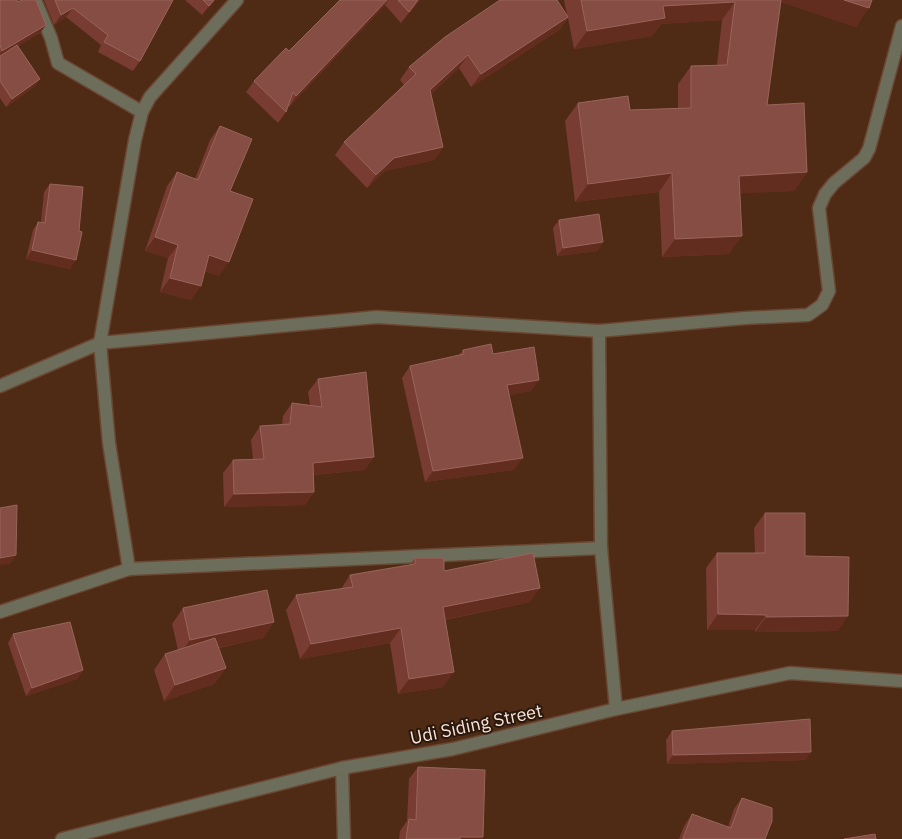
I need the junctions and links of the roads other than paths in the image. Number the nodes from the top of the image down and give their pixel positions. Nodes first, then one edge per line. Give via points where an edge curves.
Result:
1 (35, 0) edge
2 (237, 0) edge
3 (902, 26) edge
4 (142, 112) junction
5 (599, 331) junction
6 (100, 343) junction
7 (0, 386) edge
8 (602, 548) junction
9 (129, 569) junction
10 (0, 612) edge
11 (902, 681) edge
12 (616, 709) junction
13 (342, 768) junction
14 (62, 839) edge
15 (344, 839) edge

1 - 4 street via 58,63
2 - 4 street via 150,97
3 - 5 street via 869,149 864,158 834,183 820,208 829,291 822,306 808,315
4 - 6 street
5 - 6 street via 377,317
5 - 8 street
6 - 7 street
6 - 9 street via 109,443
8 - 9 street
8 - 12 street
9 - 10 street
11 - 12 street, Udi Siding Street via 790,673
12 - 13 street, Udi Siding Street via 453,749
13 - 14 street, Udi Siding Street
13 - 15 street

